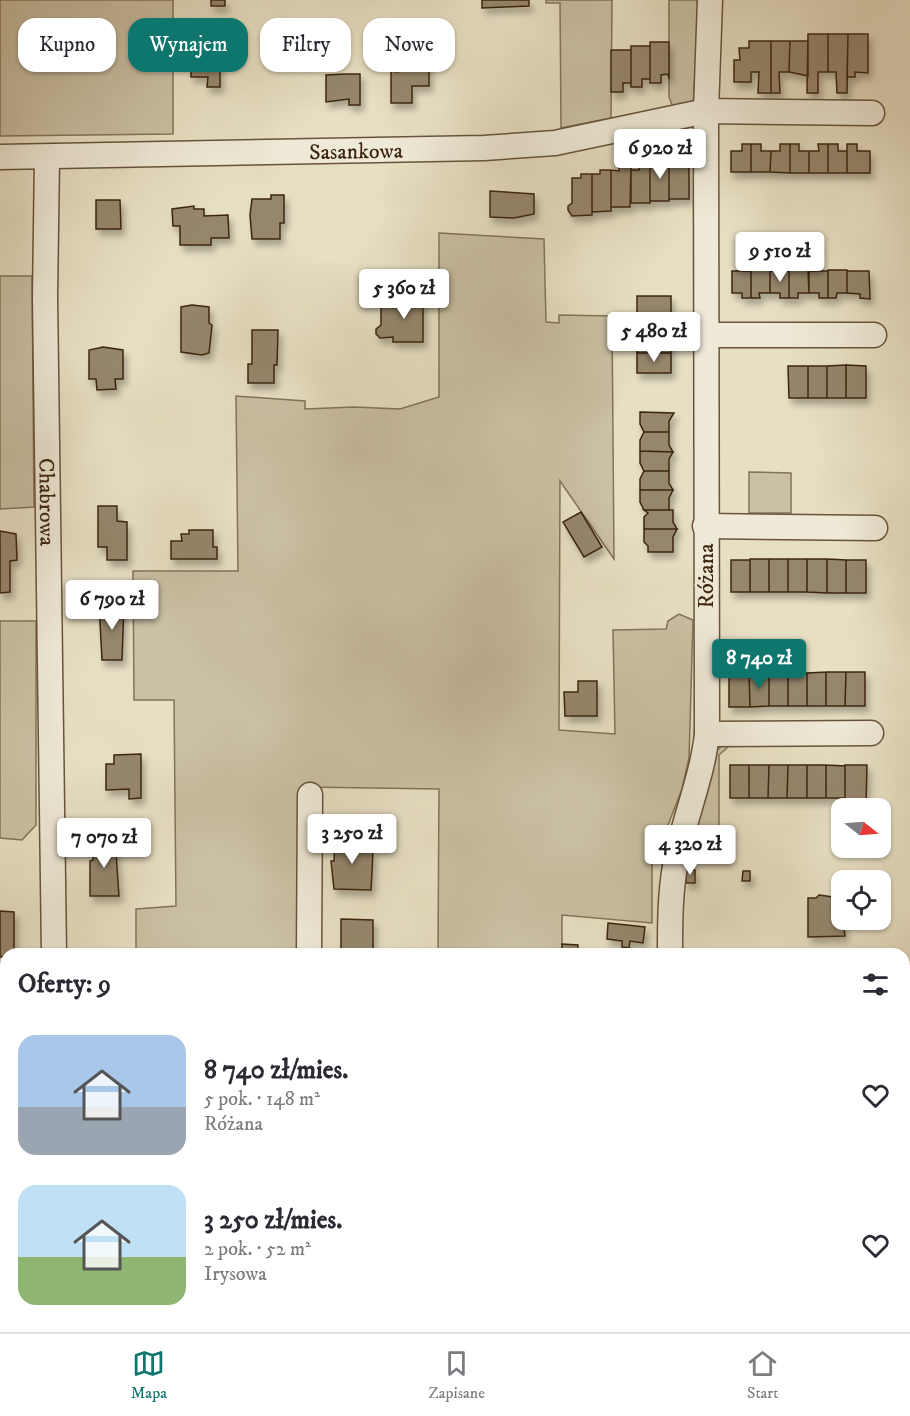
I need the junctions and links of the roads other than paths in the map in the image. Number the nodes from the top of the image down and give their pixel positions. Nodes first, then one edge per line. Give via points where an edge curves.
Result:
1 (710, 0) edge
2 (706, 111) junction
3 (872, 113) dead end
4 (0, 157) edge
5 (47, 157) junction
6 (708, 335) junction
7 (874, 335) dead end
8 (705, 526) junction
9 (875, 528) dead end
10 (871, 733) dead end
11 (707, 734) junction
12 (310, 795) dead end
13 (54, 948) edge
14 (309, 948) edge
15 (670, 948) edge

1 - 2 street, Różana
2 - 3 street
2 - 5 street, Sasankowa via 555,144
2 - 6 street, Różana
4 - 5 street, Sasankowa
5 - 13 street, Chabrowa via 45,297
6 - 7 street
6 - 8 street, Różana
8 - 9 street, Różana
8 - 11 street, Różana
10 - 11 street
11 - 15 street, Różana via 675,865
12 - 14 street

